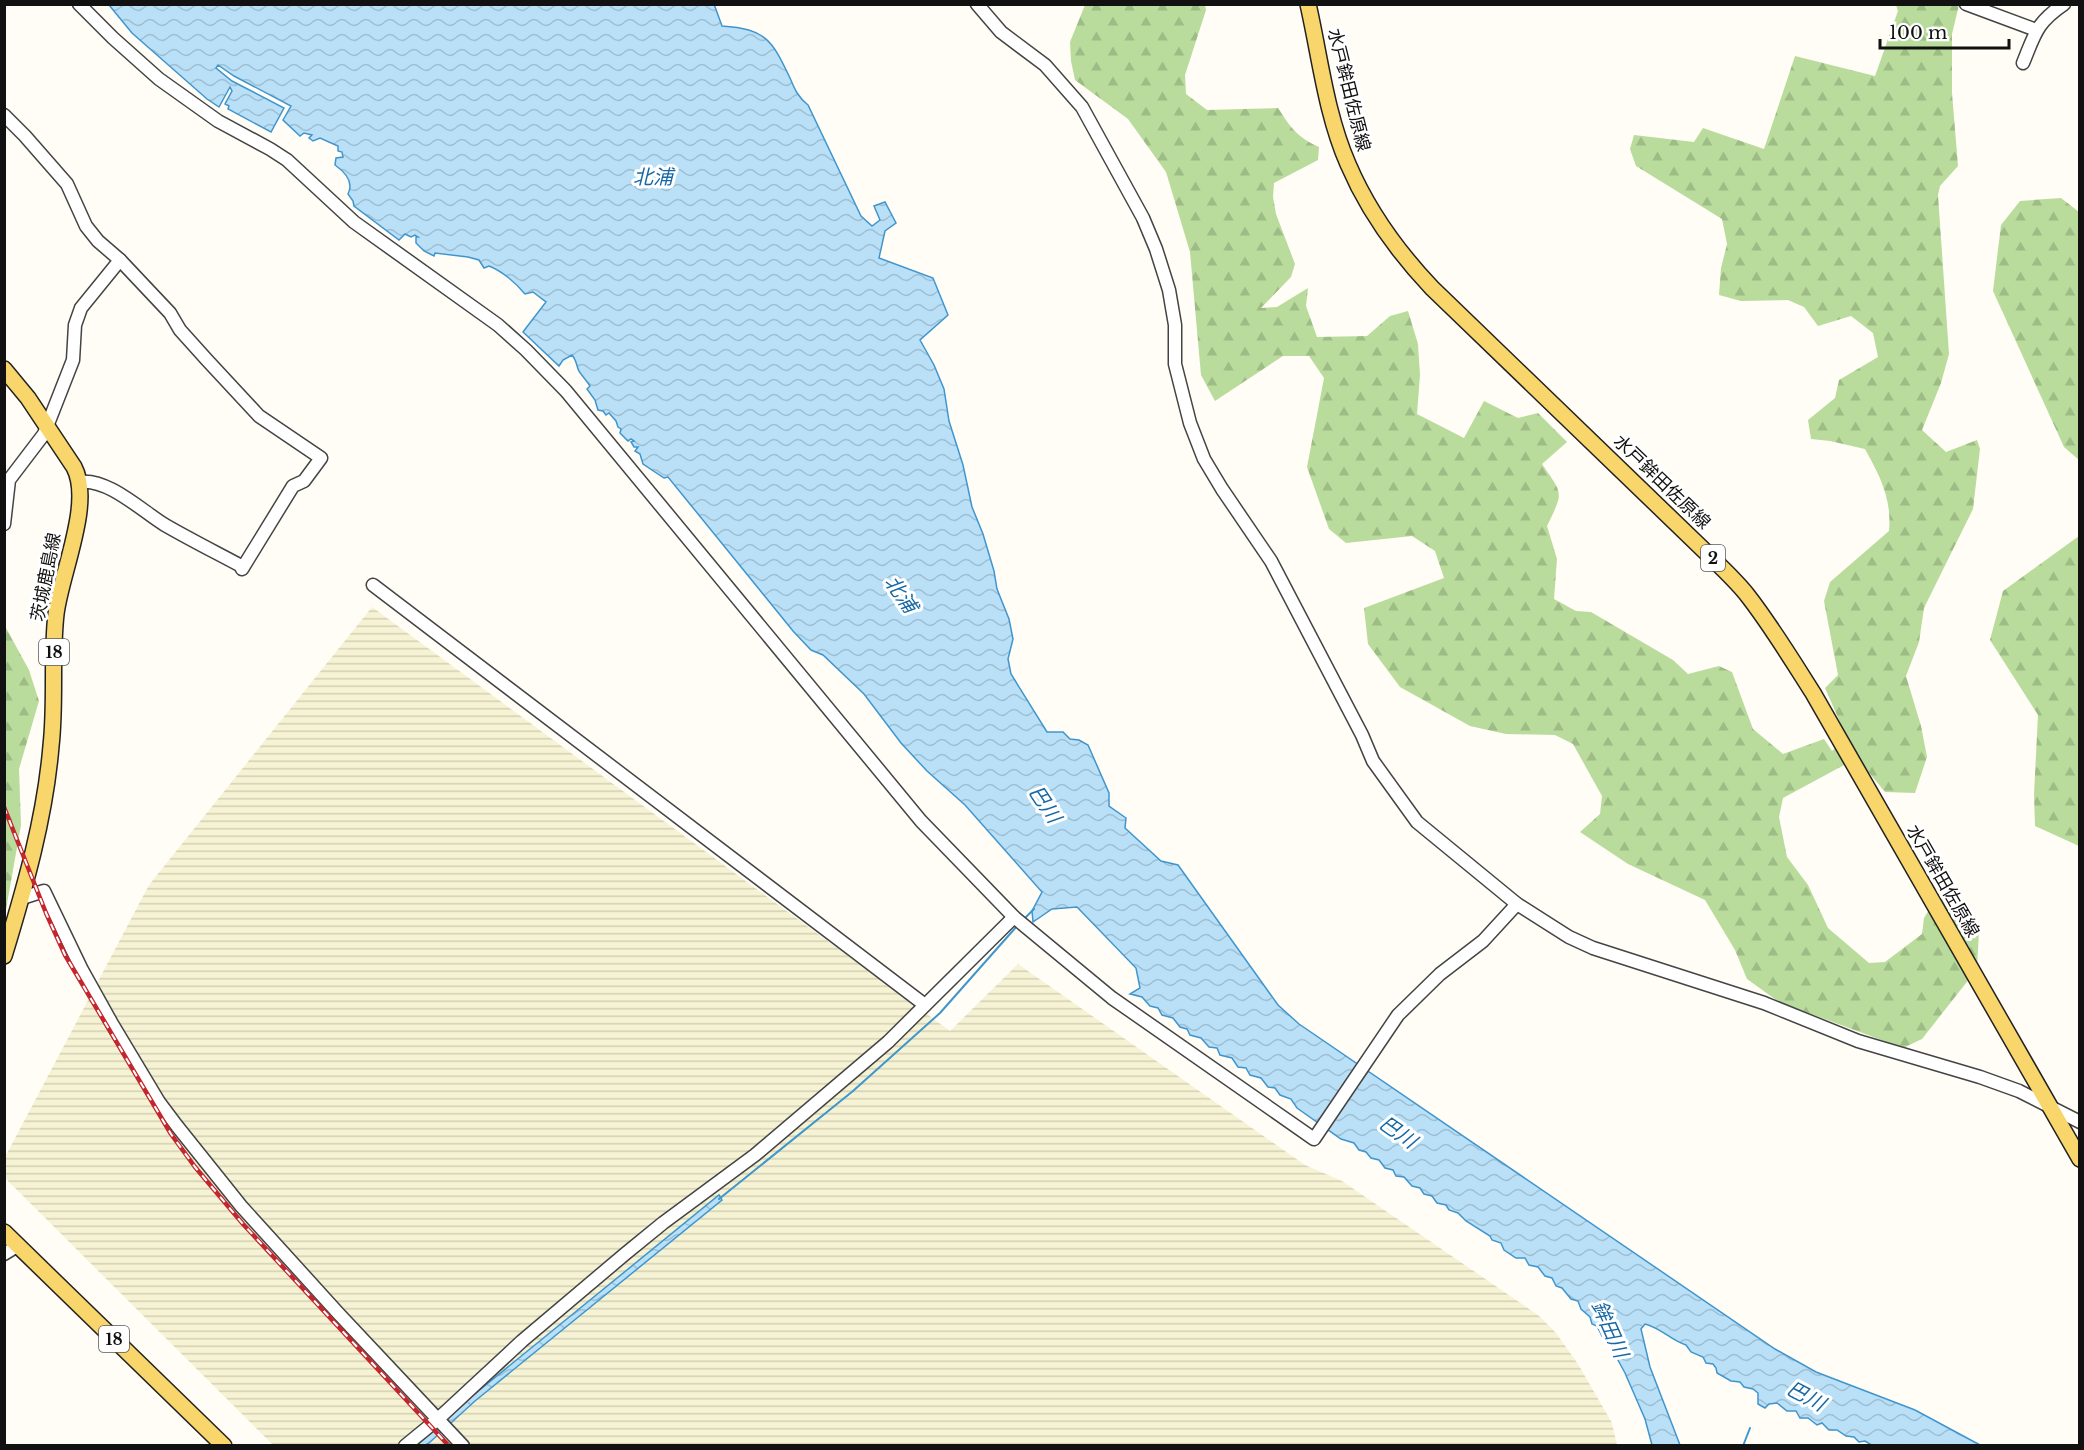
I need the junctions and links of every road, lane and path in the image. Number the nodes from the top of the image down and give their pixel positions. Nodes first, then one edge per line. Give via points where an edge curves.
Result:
1 (79, 4) edge
2 (977, 4) edge
3 (1308, 4) edge
4 (1965, 4) edge
5 (2064, 4) edge
6 (2036, 30) junction
7 (2023, 63) dead end
8 (4, 115) edge
9 (120, 260) junction
10 (4, 369) edge
11 (47, 426) junction
12 (80, 482) junction
13 (4, 524) edge
14 (373, 585) dead end
15 (22, 898) junction
16 (1517, 903) junction
17 (1020, 922) junction
18 (4, 956) edge
19 (925, 1005) junction
20 (2050, 1108) junction
21 (2079, 1122) edge
22 (2079, 1159) edge
23 (4, 1232) edge
24 (11, 1250) edge
25 (440, 1420) junction
26 (224, 1446) edge
27 (405, 1446) edge
28 (463, 1446) edge

1 - 17 street via 159,79 218,121 287,160 354,222 498,325 525,350 573,400 921,821
2 - 16 street via 1001,32 1045,65 1082,107 1143,218 1169,290 1175,325 1175,364 1204,459 1271,561 1373,761 1417,822
3 - 20 main road, 水戸鉾田佐原線 / 2 via 1344,153 1391,242 1432,288 1747,594 1813,693
4 - 6 street
5 - 6 street
6 - 7 street
8 - 9 street via 67,184 86,226
9 - 11 street via 81,308 75,325 73,360
9 - 12 street via 259,416 321,458 304,481 293,486 243,568 117,493 90,481
10 - 11 main road
11 - 12 main road
11 - 13 street via 9,480
12 - 15 main road, 茨城鹿島線 / 18 via 78,520 56,613 54,718 47,778
14 - 19 street
15 - 18 main road, 茨城鹿島線 / 18
15 - 25 street via 44,891 82,970 159,1102 241,1206
16 - 17 street via 1483,942 1440,974 1398,1015 1314,1139 1112,998
16 - 20 street via 1593,948 1764,1003 1858,1041 1980,1077
17 - 19 street
19 - 25 street via 888,1042 755,1155 663,1223 522,1341
20 - 21 street
20 - 22 main road, 水戸鉾田佐原線 / 2
23 - 24 main road, 18
24 - 26 main road, 18
25 - 27 street
25 - 28 street

